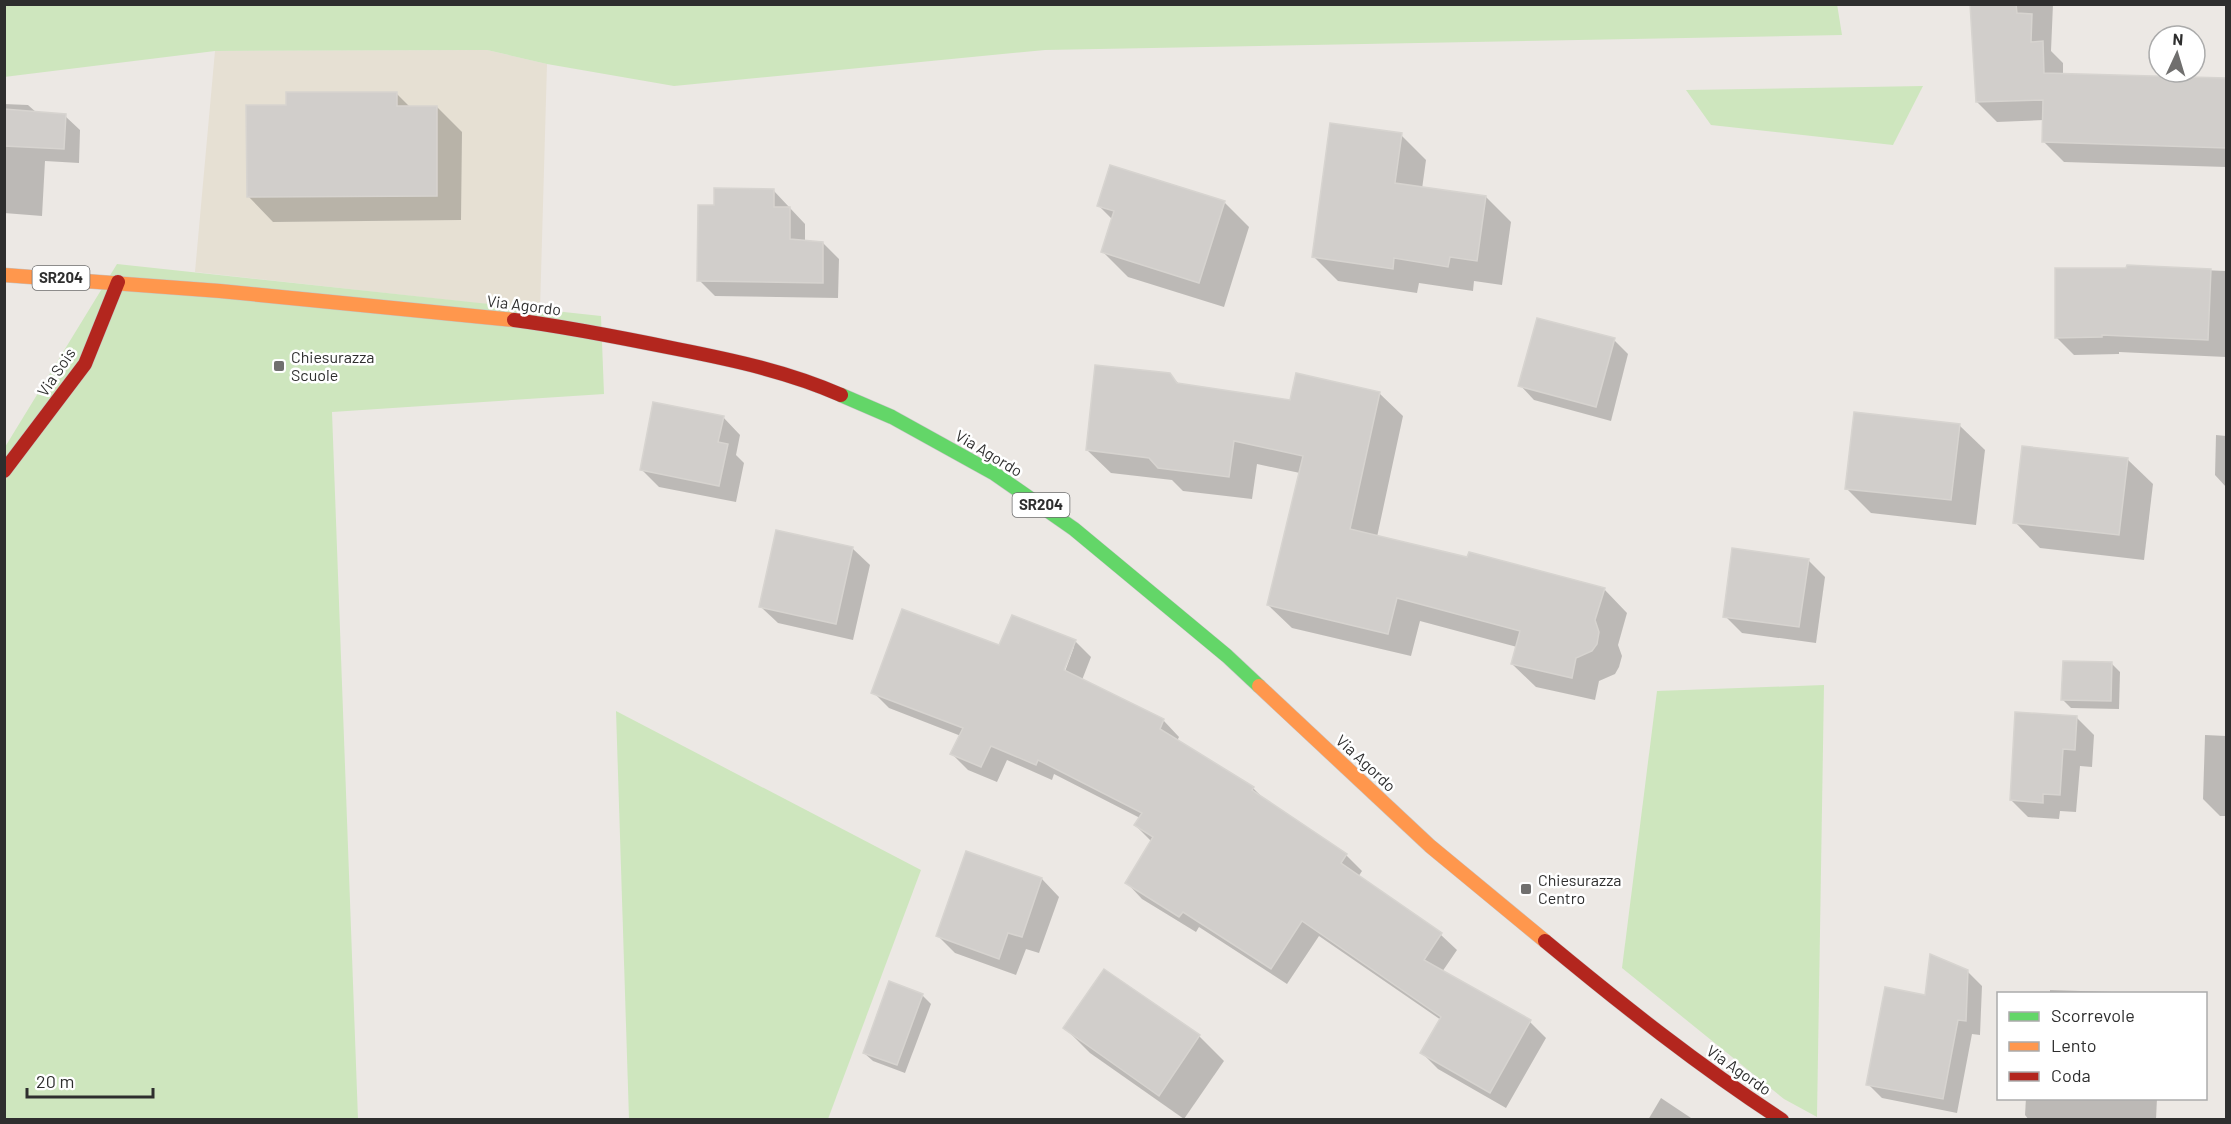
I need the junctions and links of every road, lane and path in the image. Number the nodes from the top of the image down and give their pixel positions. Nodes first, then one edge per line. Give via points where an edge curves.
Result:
1 (4, 275) edge
2 (118, 282) junction
3 (4, 471) edge
4 (1782, 1119) edge

1 - 2 main road, SR204
2 - 3 main road, Via Sois via 85,364
2 - 4 main road, Via Agordo / SR204 via 580,329 774,371 892,417 995,474 1074,529 1227,656 1430,846 1617,1000 1736,1090

